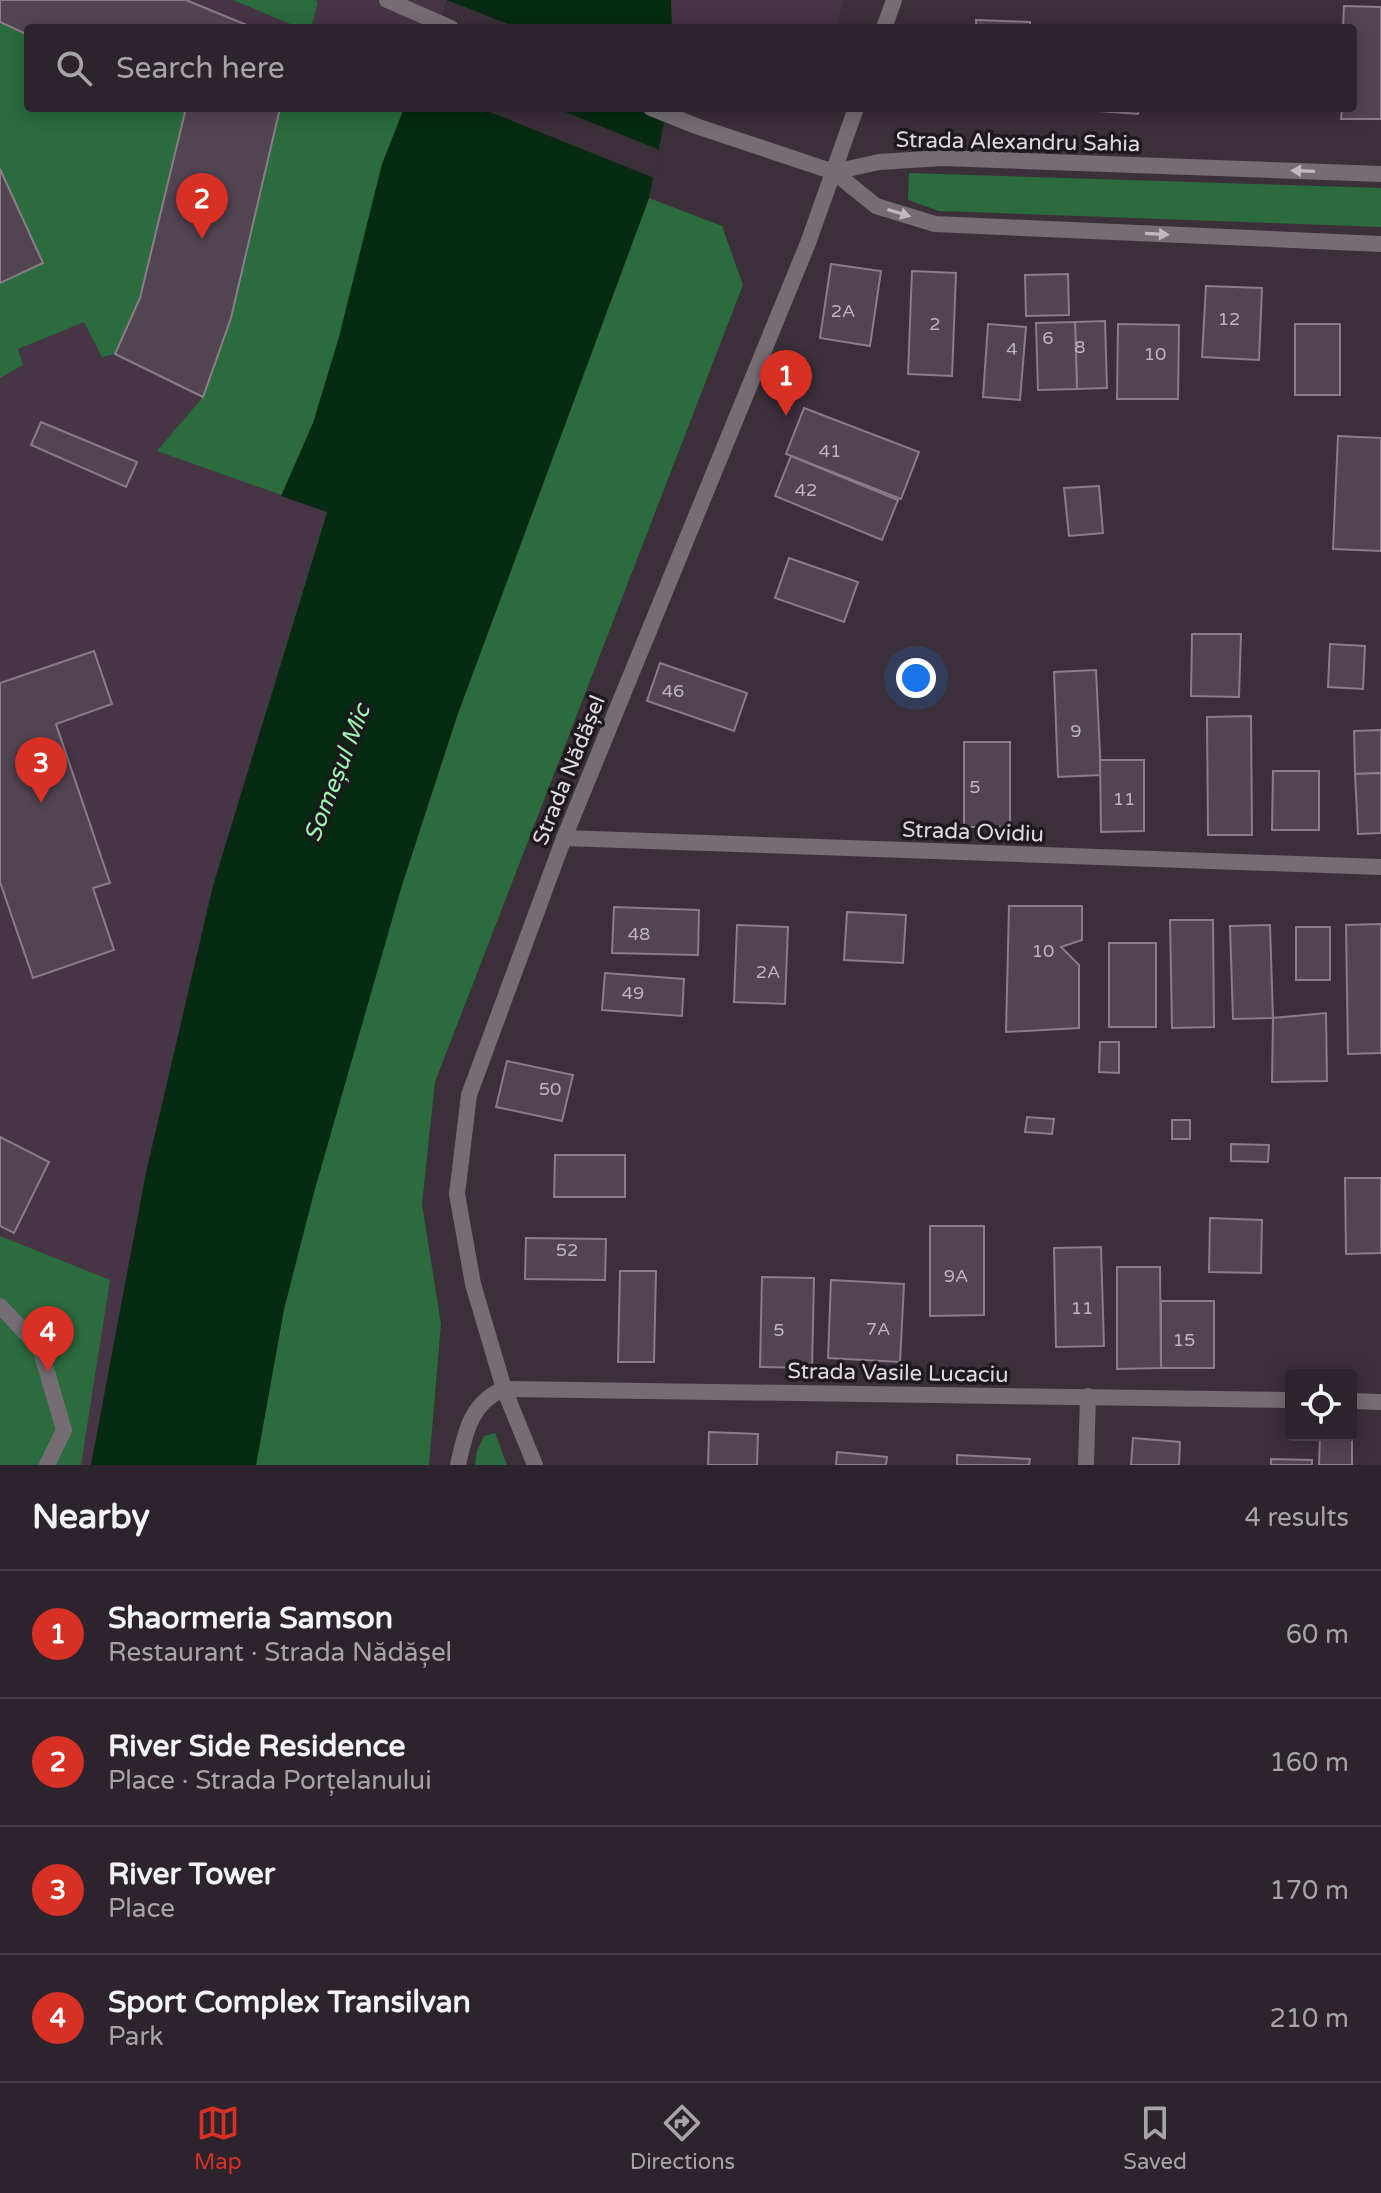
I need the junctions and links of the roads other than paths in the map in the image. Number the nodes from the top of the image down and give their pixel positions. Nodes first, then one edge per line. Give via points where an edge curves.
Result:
1 (387, 0) edge
2 (894, 0) edge
3 (441, 24) edge
4 (885, 24) edge
5 (661, 112) edge
6 (855, 112) edge
7 (834, 172) junction
8 (1381, 174) edge
9 (1381, 244) edge
10 (564, 838) junction
11 (1381, 867) edge
12 (0, 1306) edge
13 (504, 1389) junction
14 (1088, 1396) junction
15 (1285, 1400) edge
16 (1357, 1401) edge
17 (1381, 1402) edge
18 (64, 1430) junction
19 (47, 1465) edge
20 (61, 1465) edge
21 (458, 1465) edge
22 (535, 1465) edge
23 (1086, 1465) edge

1 - 3 street
2 - 4 street
5 - 7 street
6 - 7 street, Strada Nădășel
8 -> 7 street, Strada Alexandru Sahia via 942,158 879,162
7 -> 9 street via 876,206 935,224
7 - 10 street, Strada Nădășel
10 - 11 street, Strada Ovidiu
10 - 13 street, Strada Nădășel via 469,1095 457,1194 473,1284
12 - 18 street via 40,1348
13 - 14 street, Strada Vasile Lucaciu
13 - 21 street via 476,1409
13 - 22 street, Strada Nădășel
14 - 15 street, Strada Vasile Lucaciu
14 - 23 street
16 - 17 street
18 - 19 street
18 - 20 street

